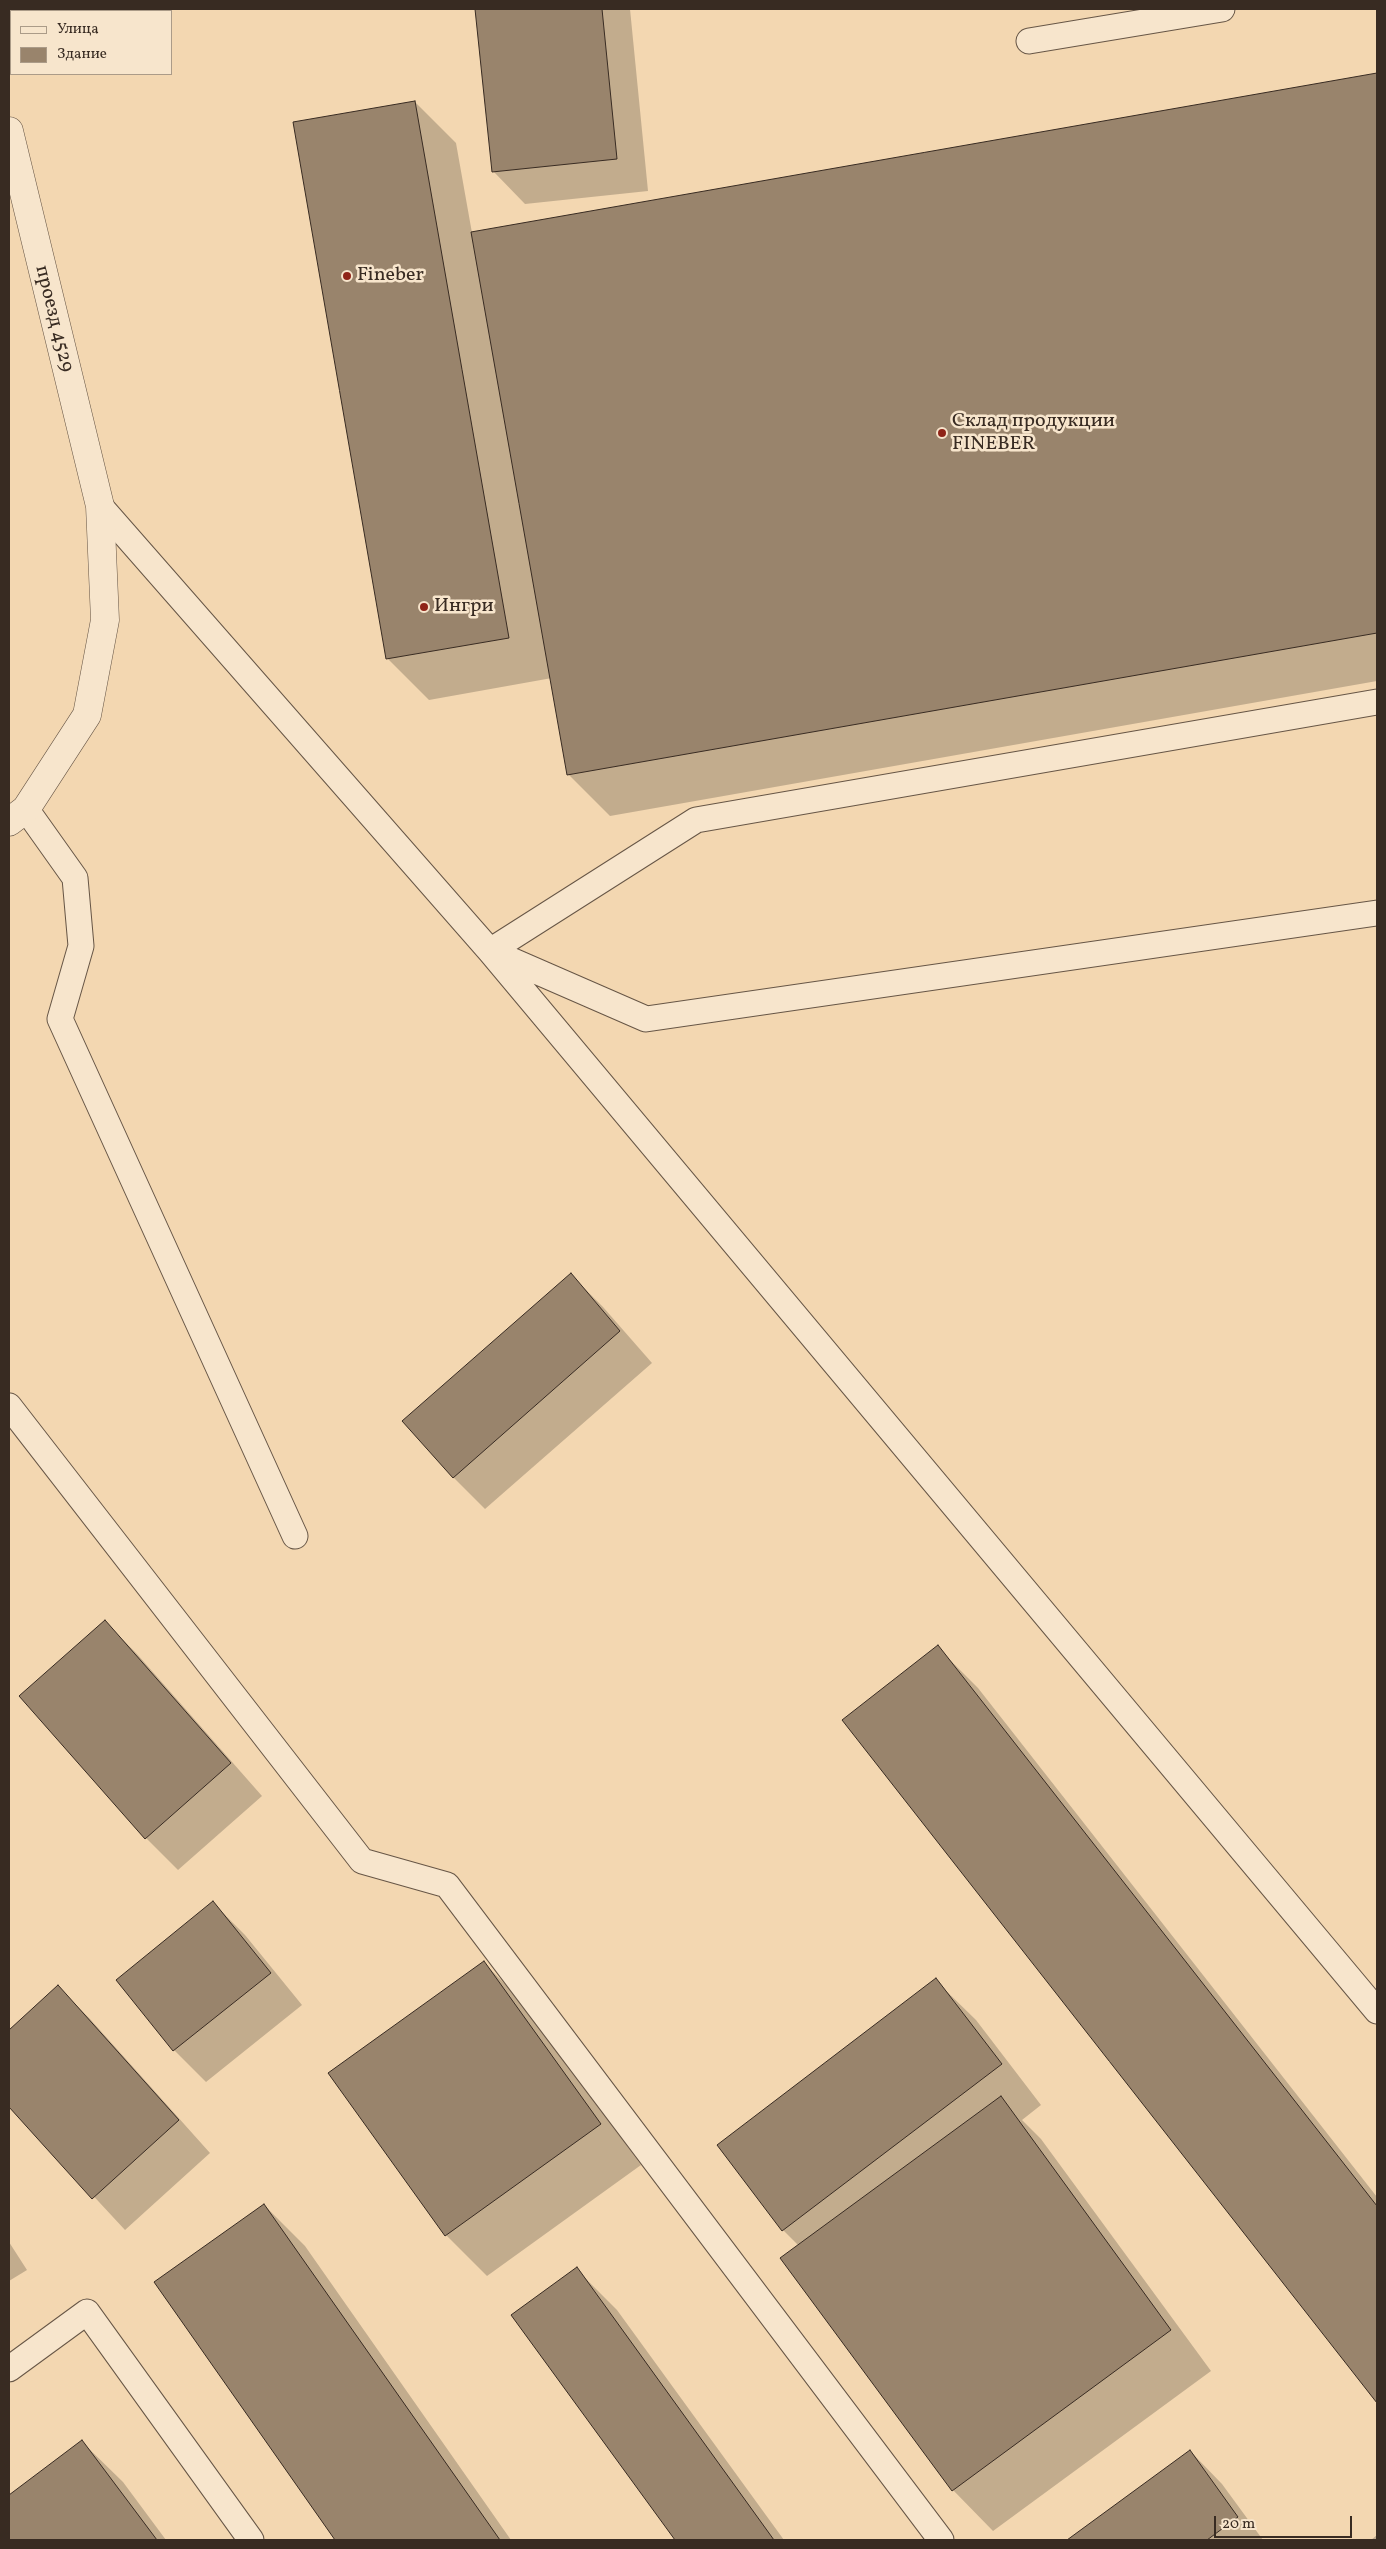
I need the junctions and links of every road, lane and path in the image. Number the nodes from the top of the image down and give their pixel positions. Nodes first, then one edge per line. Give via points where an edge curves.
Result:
1 (1222, 9) edge
2 (1029, 41) dead end
3 (9, 131) edge
4 (100, 506) junction
5 (1377, 702) edge
6 (17, 815) edge
7 (1377, 913) edge
8 (490, 951) junction
9 (9, 1406) edge
10 (295, 1536) dead end
11 (1377, 2011) edge
12 (9, 2369) edge
13 (251, 2540) edge
14 (941, 2540) edge

1 - 2 lane
3 - 4 street, проезд 4529
4 - 6 street, проезд 4529 via 105,620 87,715
4 - 8 lane
5 - 8 lane via 696,820
6 - 10 lane via 75,878 81,946 60,1019
7 - 8 lane via 646,1019
8 - 11 lane
9 - 14 lane via 362,1861 447,1885
12 - 13 lane via 86,2312

